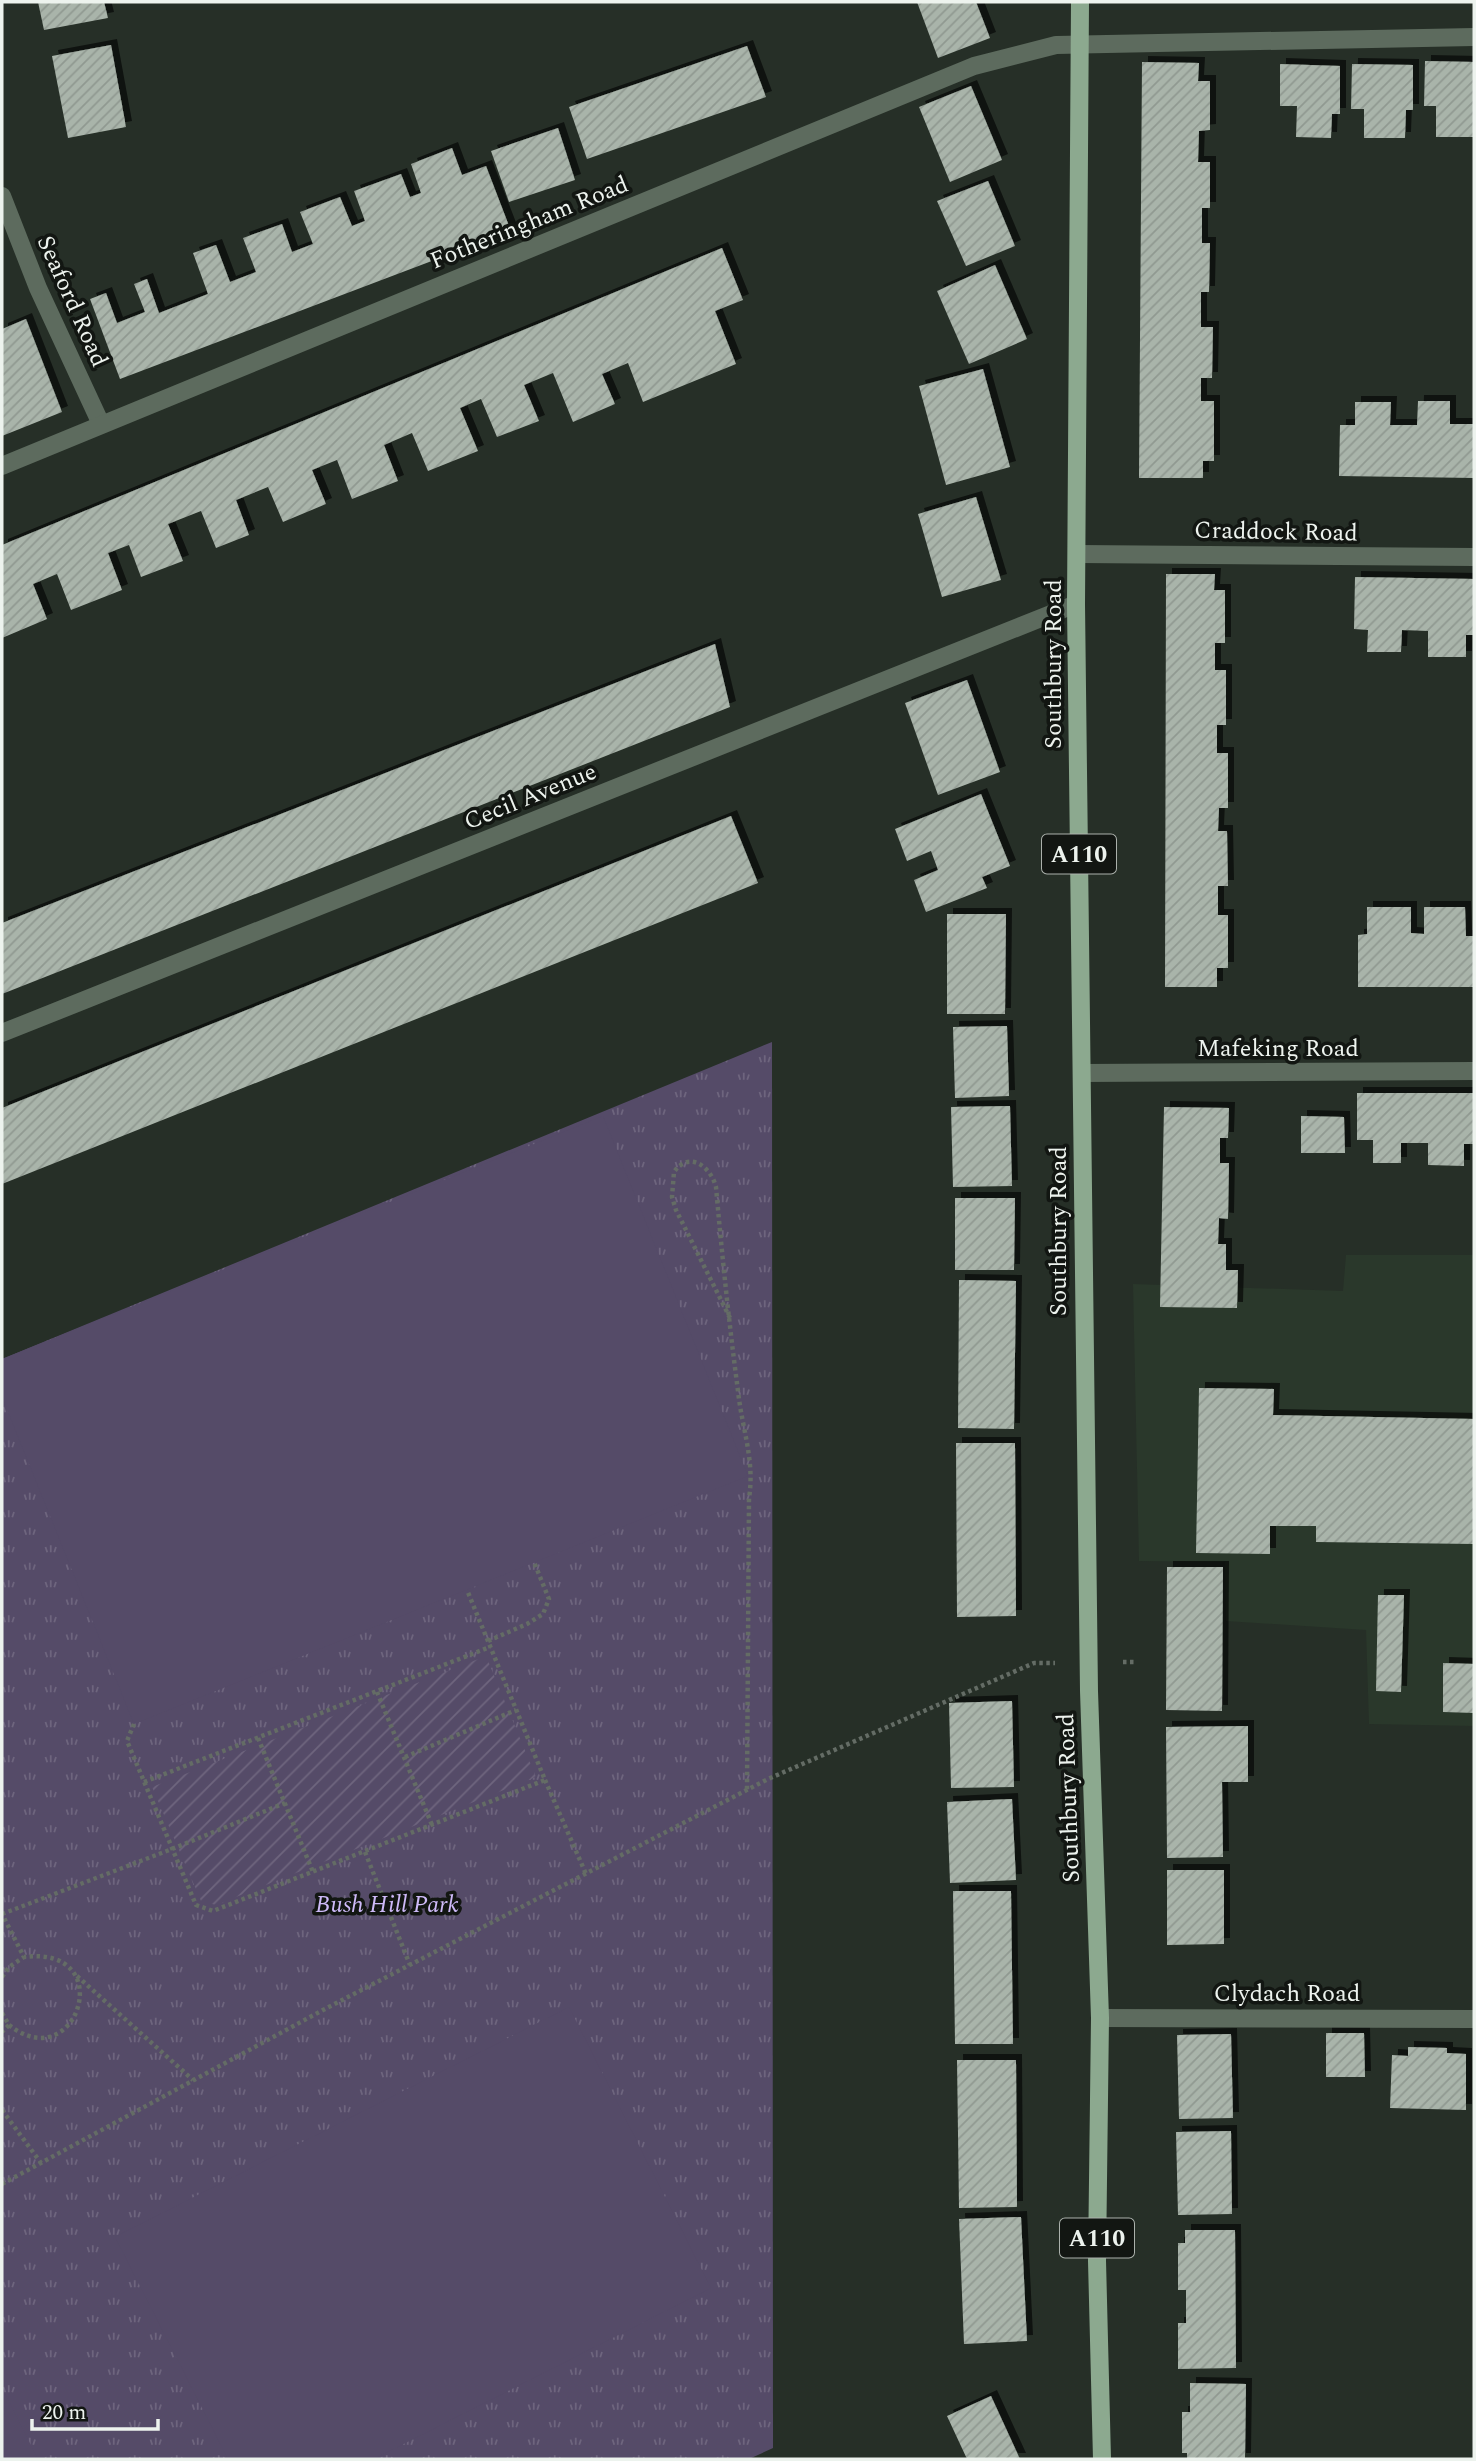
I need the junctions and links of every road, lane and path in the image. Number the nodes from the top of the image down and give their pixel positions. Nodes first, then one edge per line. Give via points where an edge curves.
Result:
1 (1080, 2) edge
2 (1474, 37) edge
3 (1081, 44) junction
4 (2, 196) edge
5 (101, 424) junction
6 (2, 466) edge
7 (1078, 554) junction
8 (1474, 557) edge
9 (1076, 604) junction
10 (2, 1033) edge
11 (1474, 1071) edge
12 (1082, 1073) junction
13 (730, 1318) junction
14 (534, 1562) dead end
15 (467, 1590) dead end
16 (489, 1644) junction
17 (1123, 1662) dead end
18 (1134, 1662) dead end
19 (1055, 1663) dead end
20 (377, 1692) junction
21 (516, 1710) junction
22 (134, 1724) dead end
23 (258, 1738) junction
24 (405, 1757) junction
25 (545, 1780) junction
26 (144, 1782) junction
27 (747, 1790) junction
28 (285, 1803) junction
29 (432, 1825) junction
30 (172, 1849) junction
31 (365, 1852) junction
32 (313, 1872) junction
33 (586, 1874) junction
34 (2, 1914) edge
35 (24, 1957) junction
36 (410, 1965) junction
37 (74, 1973) junction
38 (2, 1977) edge
39 (2, 2013) edge
40 (1100, 2018) junction
41 (1474, 2019) edge
42 (9, 2025) junction
43 (2, 2032) edge
44 (193, 2080) junction
45 (2, 2110) edge
46 (41, 2163) junction
47 (2, 2184) edge
48 (1102, 2459) edge

1 - 3 main road, Southbury Road / A110
2 - 3 street, Fotheringham Road
3 - 5 street, Fotheringham Road via 1024,51 974,66
3 - 7 main road, Southbury Road / A110
4 - 5 street, Seaford Road via 38,288
5 - 6 street, Fotheringham Road
7 - 8 street, Craddock Road
7 - 9 main road, Southbury Road / A110
9 - 10 street, Cecil Avenue
9 - 12 main road, Southbury Road / A110
11 - 12 street, Mafeking Road
12 - 40 main road, Southbury Road / A110 via 1089,1692
13 - 13 path via 672,1197 674,1172 685,1162 701,1164 713,1177
13 - 27 path via 752,1475
14 - 16 path via 549,1599 543,1614
15 - 16 path
16 - 20 path
16 - 21 path
17 - 18 path
19 - 27 path via 1034,1663
20 - 23 path
20 - 24 path
21 - 24 path
21 - 25 path
22 - 26 path via 127,1741
23 - 26 path
23 - 28 path
24 - 29 path
25 - 29 path
25 - 33 path
26 - 30 path
27 - 33 path
28 - 30 path
28 - 32 path
29 - 31 path
30 - 32 path via 196,1905 214,1911
30 - 34 path
31 - 32 path
31 - 36 path
33 - 36 path
34 - 35 path
35 - 37 path via 43,1955 62,1961
35 - 38 path
36 - 44 path
37 - 42 path via 80,1997 69,2025 40,2038 20,2034
37 - 44 path
39 - 42 path
40 - 41 street, Clydach Road
40 - 48 main road, Southbury Road / A110 via 1097,2261
42 - 43 path
44 - 46 path
45 - 46 path
46 - 47 path

